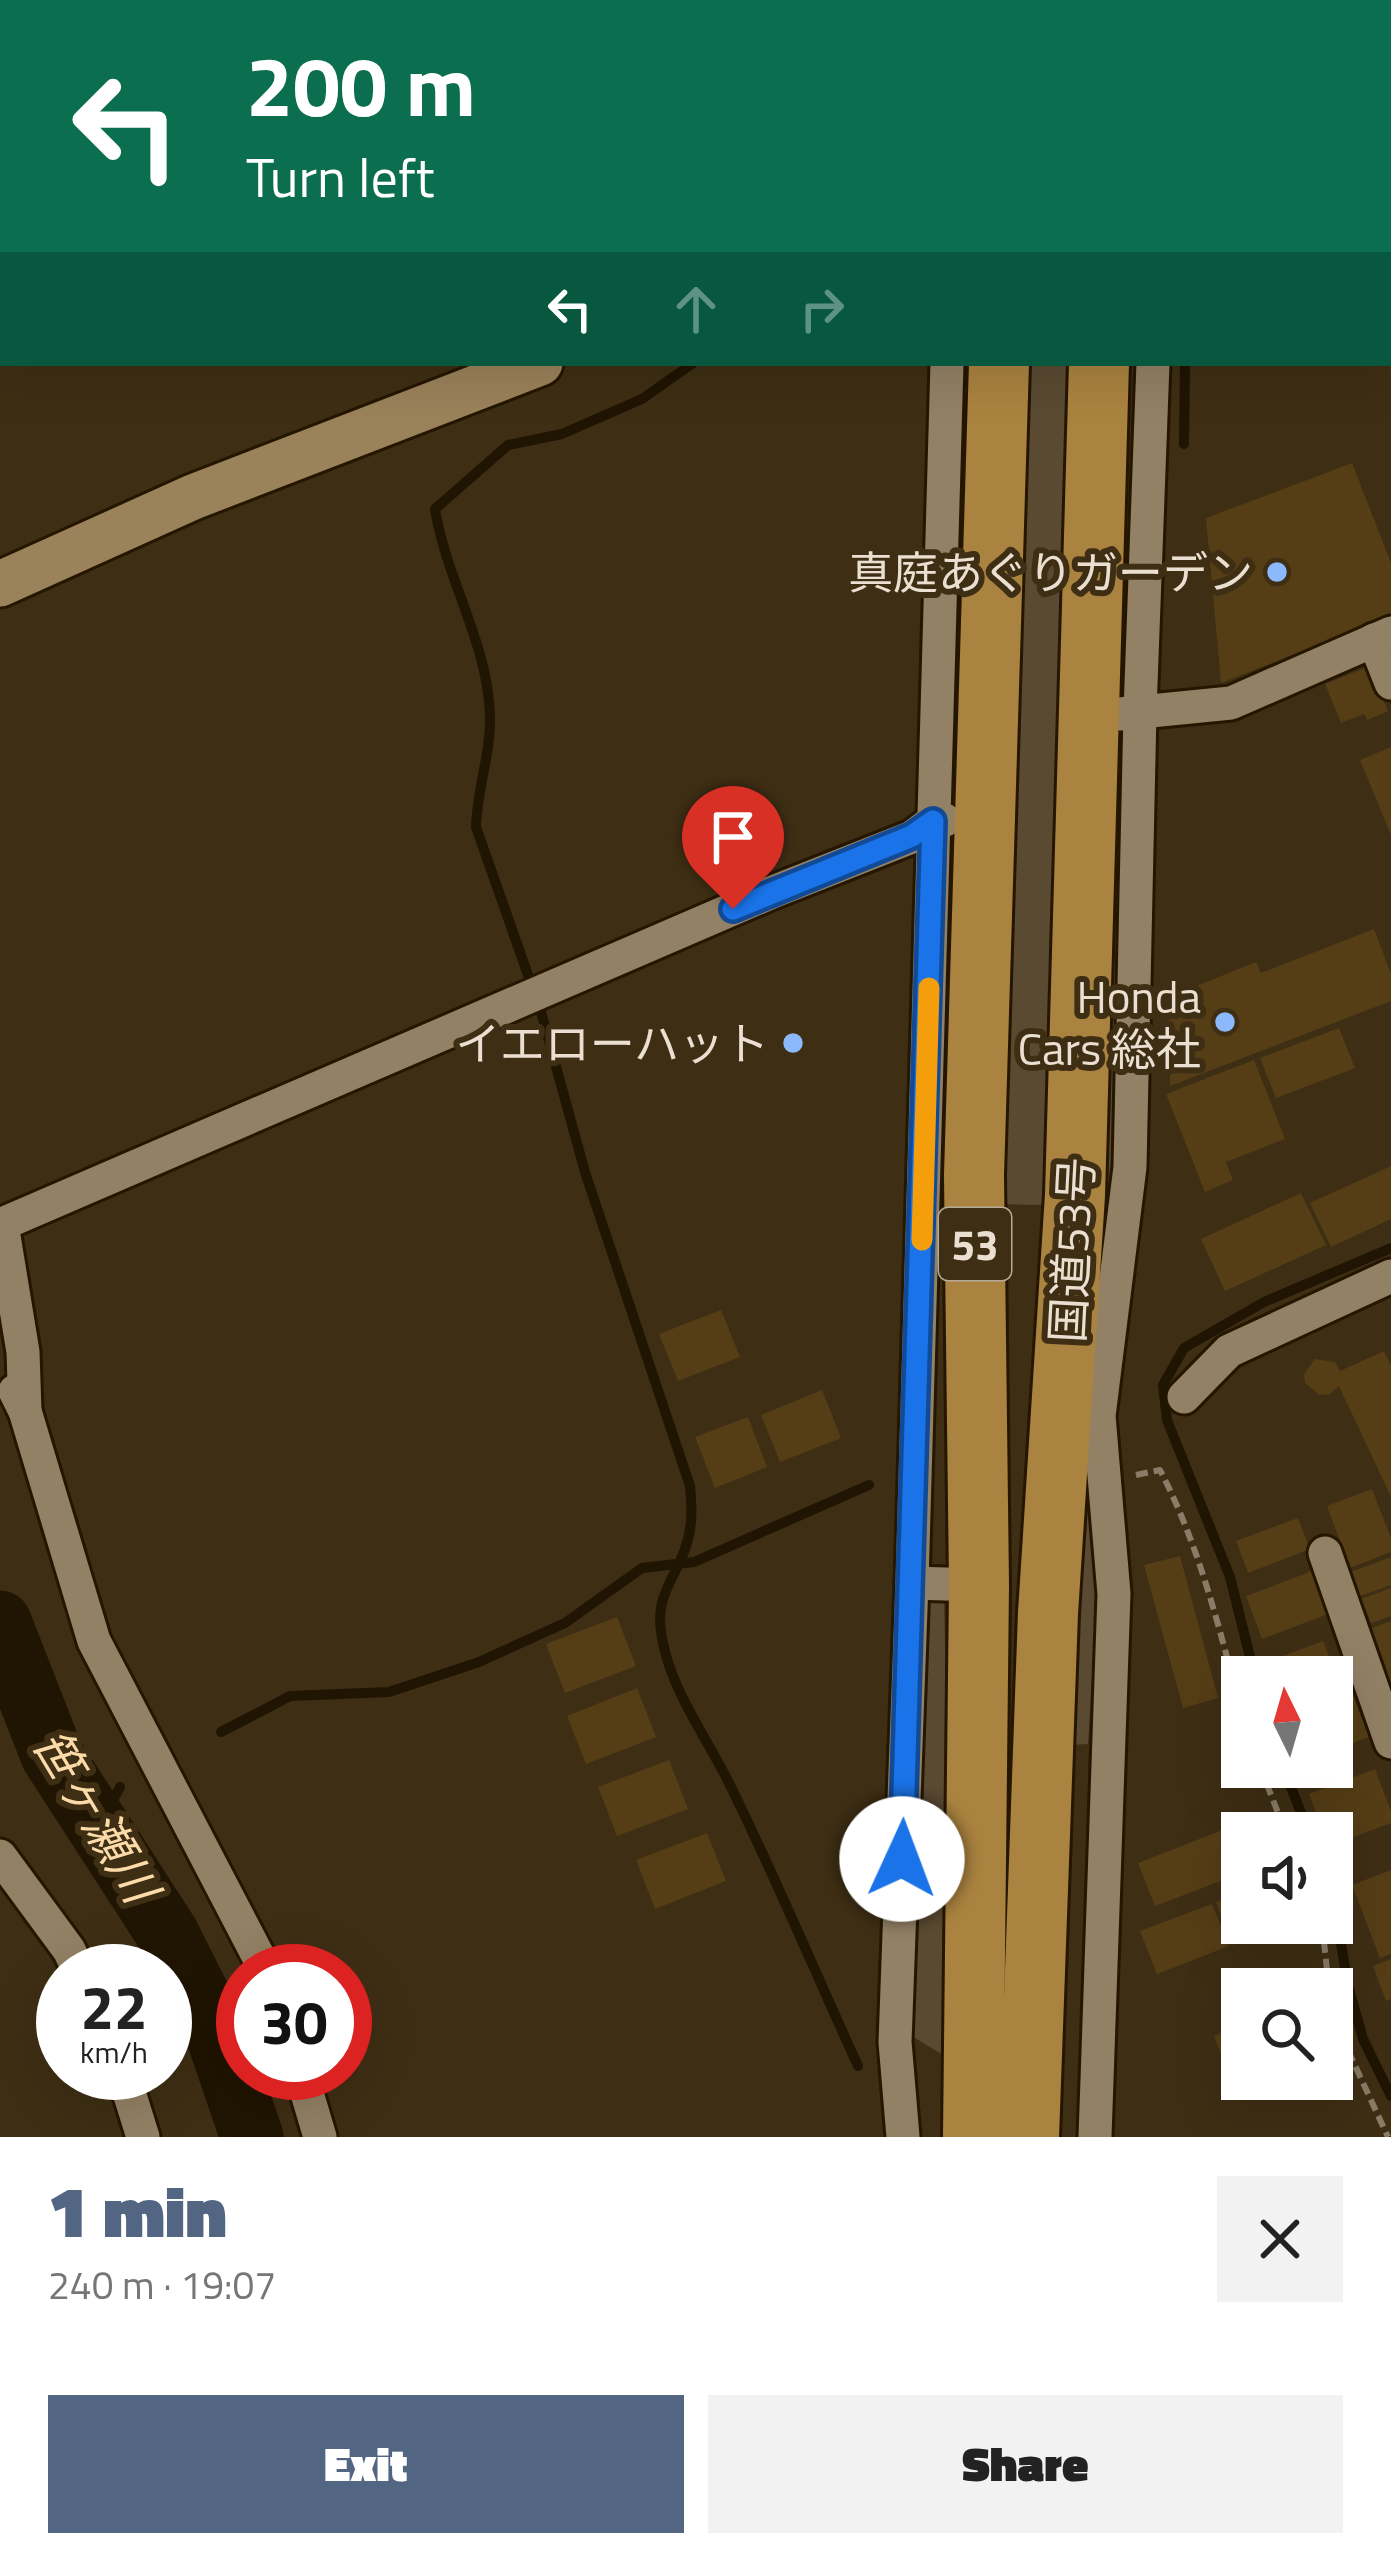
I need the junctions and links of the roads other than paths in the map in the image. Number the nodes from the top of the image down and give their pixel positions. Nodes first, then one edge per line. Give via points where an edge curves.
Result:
1 (532, 366) edge
2 (946, 366) edge
3 (999, 366) edge
4 (1099, 366) edge
5 (1153, 366) edge
6 (0, 584) edge
7 (1382, 636) edge
8 (1391, 683) edge
9 (1114, 715) junction
10 (958, 819) junction
11 (1391, 1276) edge
12 (0, 1359) edge
13 (1184, 1397) dead end
14 (25, 1411) junction
15 (1325, 1552) dead end
16 (913, 1583) junction
17 (979, 1585) junction
18 (1391, 1742) edge
19 (0, 1856) edge
20 (65, 1944) edge
21 (252, 1944) edge
22 (131, 2100) edge
23 (310, 2100) edge
24 (1002, 2127) edge
25 (143, 2137) edge
26 (320, 2137) edge
27 (903, 2137) edge
28 (1095, 2137) edge

1 - 6 street via 193,497
2 - 10 street
3 - 10 highway, 国道53号 / 53
4 - 9 highway, 国道53号 / 53
5 - 9 street
7 - 8 street
7 - 9 street via 1231,703
9 - 24 highway, 国道53号 / 53
9 - 28 street via 1130,1168 1099,1416 1114,1594
10 - 14 street via 2,1224
10 - 16 street
10 - 17 highway, 国道53号 / 53 via 974,1175
11 - 13 street via 1229,1351
12 - 14 street
14 - 21 street via 94,1641
15 - 18 street
16 - 17 street
16 - 27 street via 895,2042
17 - 24 highway, 国道53号 / 53
19 - 20 street
22 - 25 street
23 - 26 street

